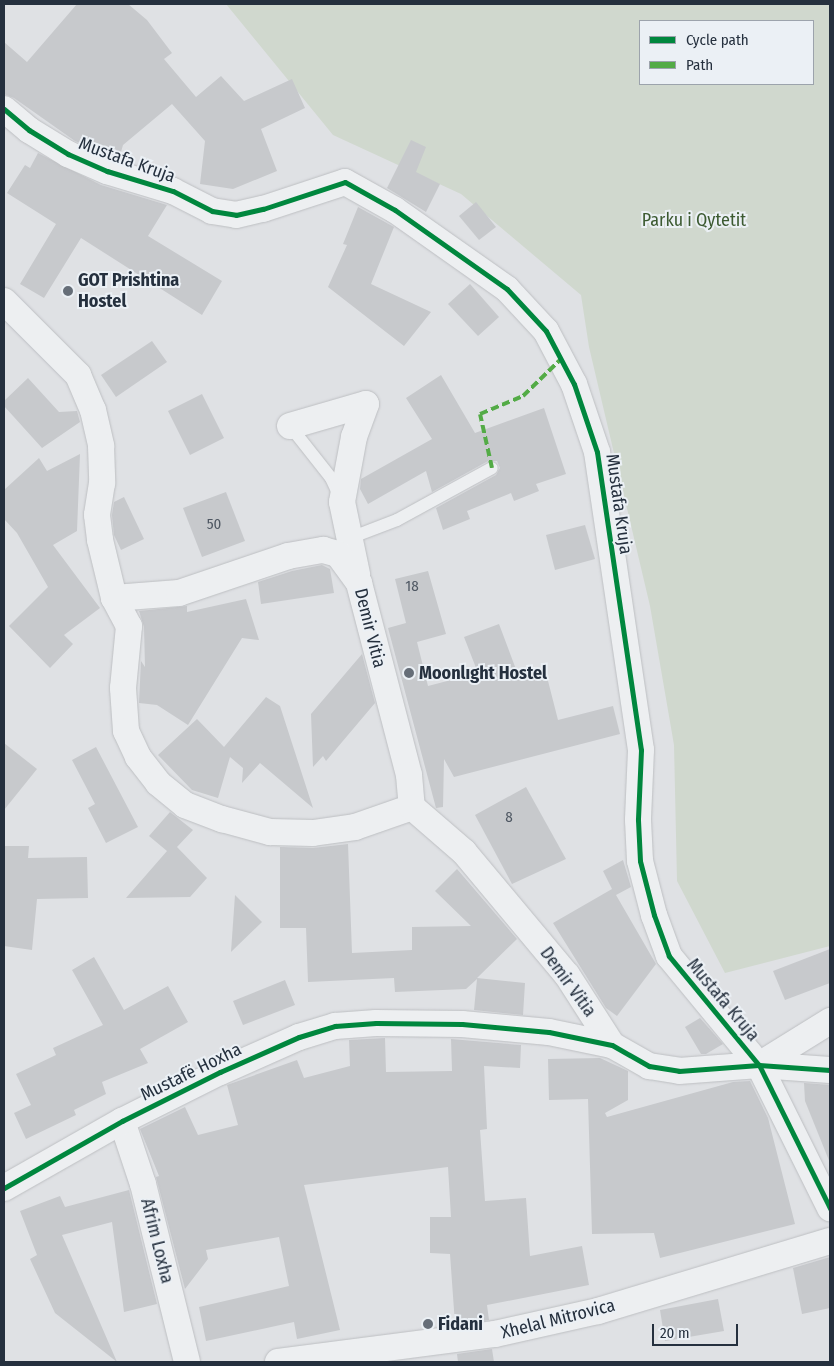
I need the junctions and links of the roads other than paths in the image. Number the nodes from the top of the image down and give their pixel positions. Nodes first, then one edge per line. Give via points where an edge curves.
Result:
1 (4, 109) edge
2 (4, 301) edge
3 (290, 426) joint
4 (492, 468) dead end
5 (342, 502) junction
6 (350, 538) junction
7 (359, 582) junction
8 (114, 598) junction
9 (412, 807) junction
10 (830, 1020) edge
11 (612, 1045) junction
12 (759, 1066) junction
13 (830, 1070) edge
14 (122, 1121) junction
15 (4, 1188) edge
16 (830, 1208) edge
17 (830, 1241) edge
18 (187, 1362) edge
19 (278, 1362) edge

1 - 12 street, Mustafa Kruja via 29,130 68,154 172,191 212,211 236,215 344,182 395,210 500,284 546,331 574,384 597,452 641,750 640,861 654,915 668,956
2 - 8 street via 78,375 93,410 101,446 102,483 97,515
3 - 5 lane via 331,478
3 - 5 street via 366,404 354,437
4 - 6 lane via 396,520
5 - 6 street
6 - 7 street
7 - 8 street, Demir Vitia via 338,554 324,550 288,556 179,593
7 - 9 street, Demir Vitia via 409,775
8 - 9 street via 129,626 123,688 126,731 138,757 158,783 185,805 270,832 313,833 355,827
9 - 11 street, Demir Vitia via 464,852 568,975
10 - 12 street
11 - 12 street, Mustafa Kruja via 649,1066 679,1071
11 - 14 street, Mustafë Hoxha via 550,1032 462,1024 376,1022 335,1026 220,1072
12 - 13 street
12 - 16 street
14 - 15 street, Mustafë Hoxha
14 - 18 street, Afrim Loxha via 143,1184
17 - 19 street, Xhelal Mitrovica via 598,1311 494,1334

